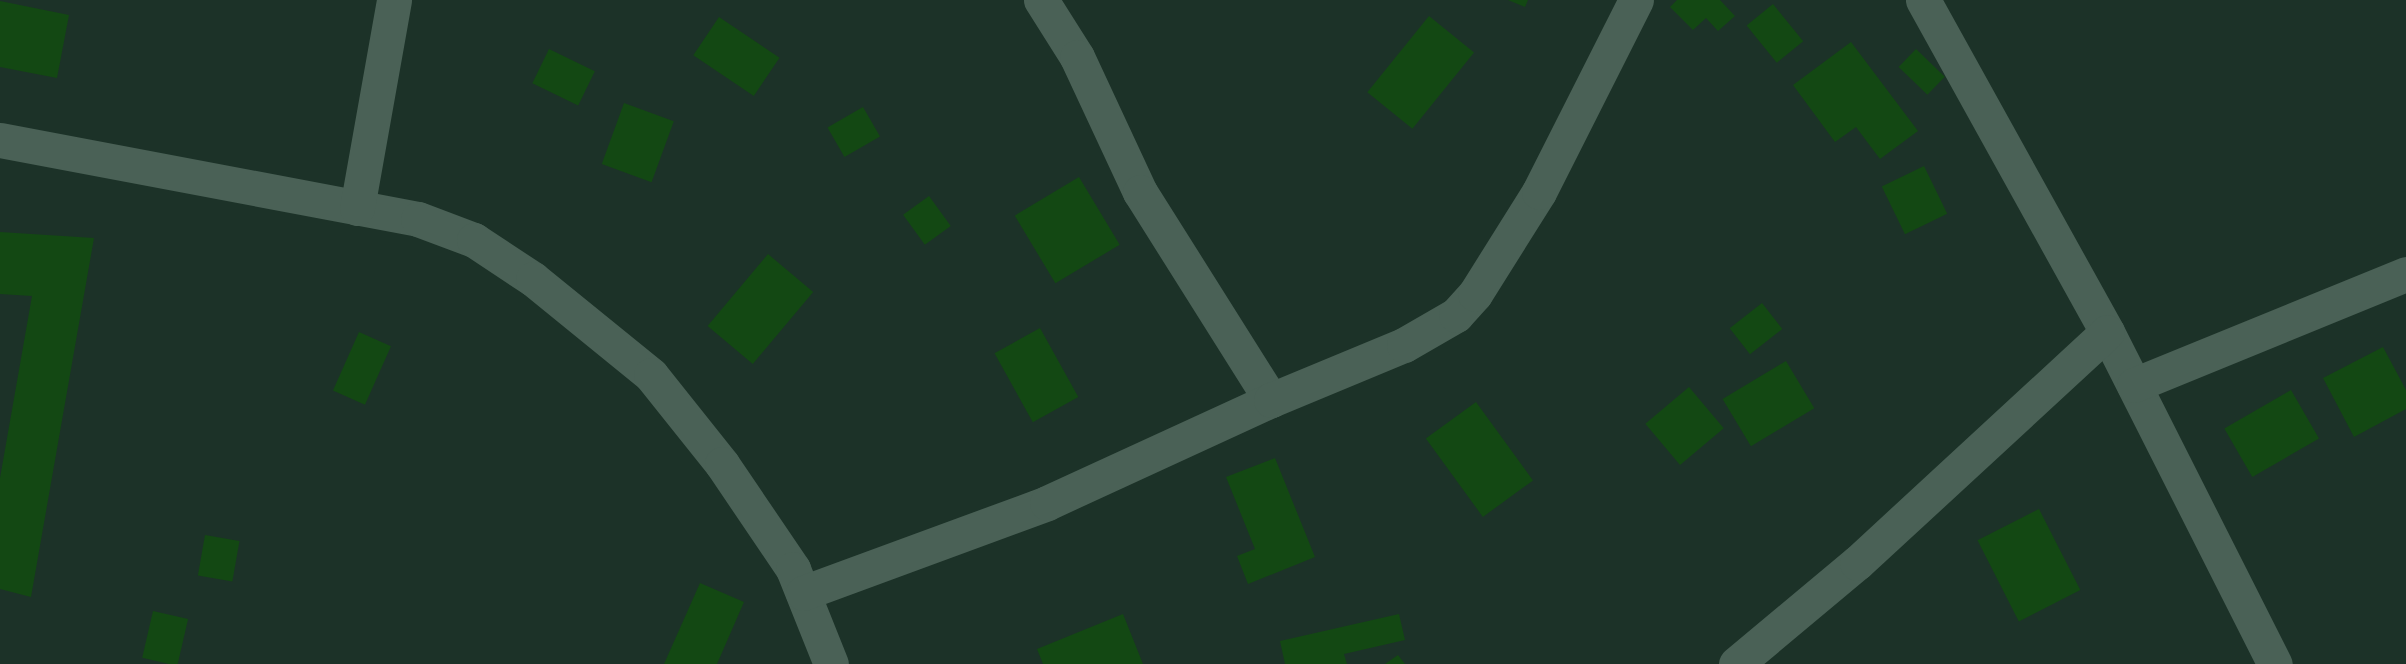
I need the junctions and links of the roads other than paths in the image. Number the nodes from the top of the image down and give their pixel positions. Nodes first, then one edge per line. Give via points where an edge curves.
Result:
1 (394, 0) edge
2 (1041, 0) edge
3 (1636, 0) edge
4 (1923, 0) edge
5 (0, 139) edge
6 (357, 208) junction
7 (2406, 274) edge
8 (2107, 332) junction
9 (2134, 385) junction
10 (1270, 400) junction
11 (803, 593) junction
12 (831, 664) edge
13 (1736, 664) edge
14 (2275, 664) edge

1 - 6 street
2 - 10 street via 1077,57 1140,192
3 - 10 street via 1539,192 1475,294 1456,315 1405,345
4 - 8 street
5 - 6 street
6 - 11 street via 418,219 474,240 533,279 651,375 722,464 793,569
7 - 9 street
8 - 9 street
8 - 13 street via 1857,563
9 - 14 street
10 - 11 street via 1046,503
11 - 12 street

